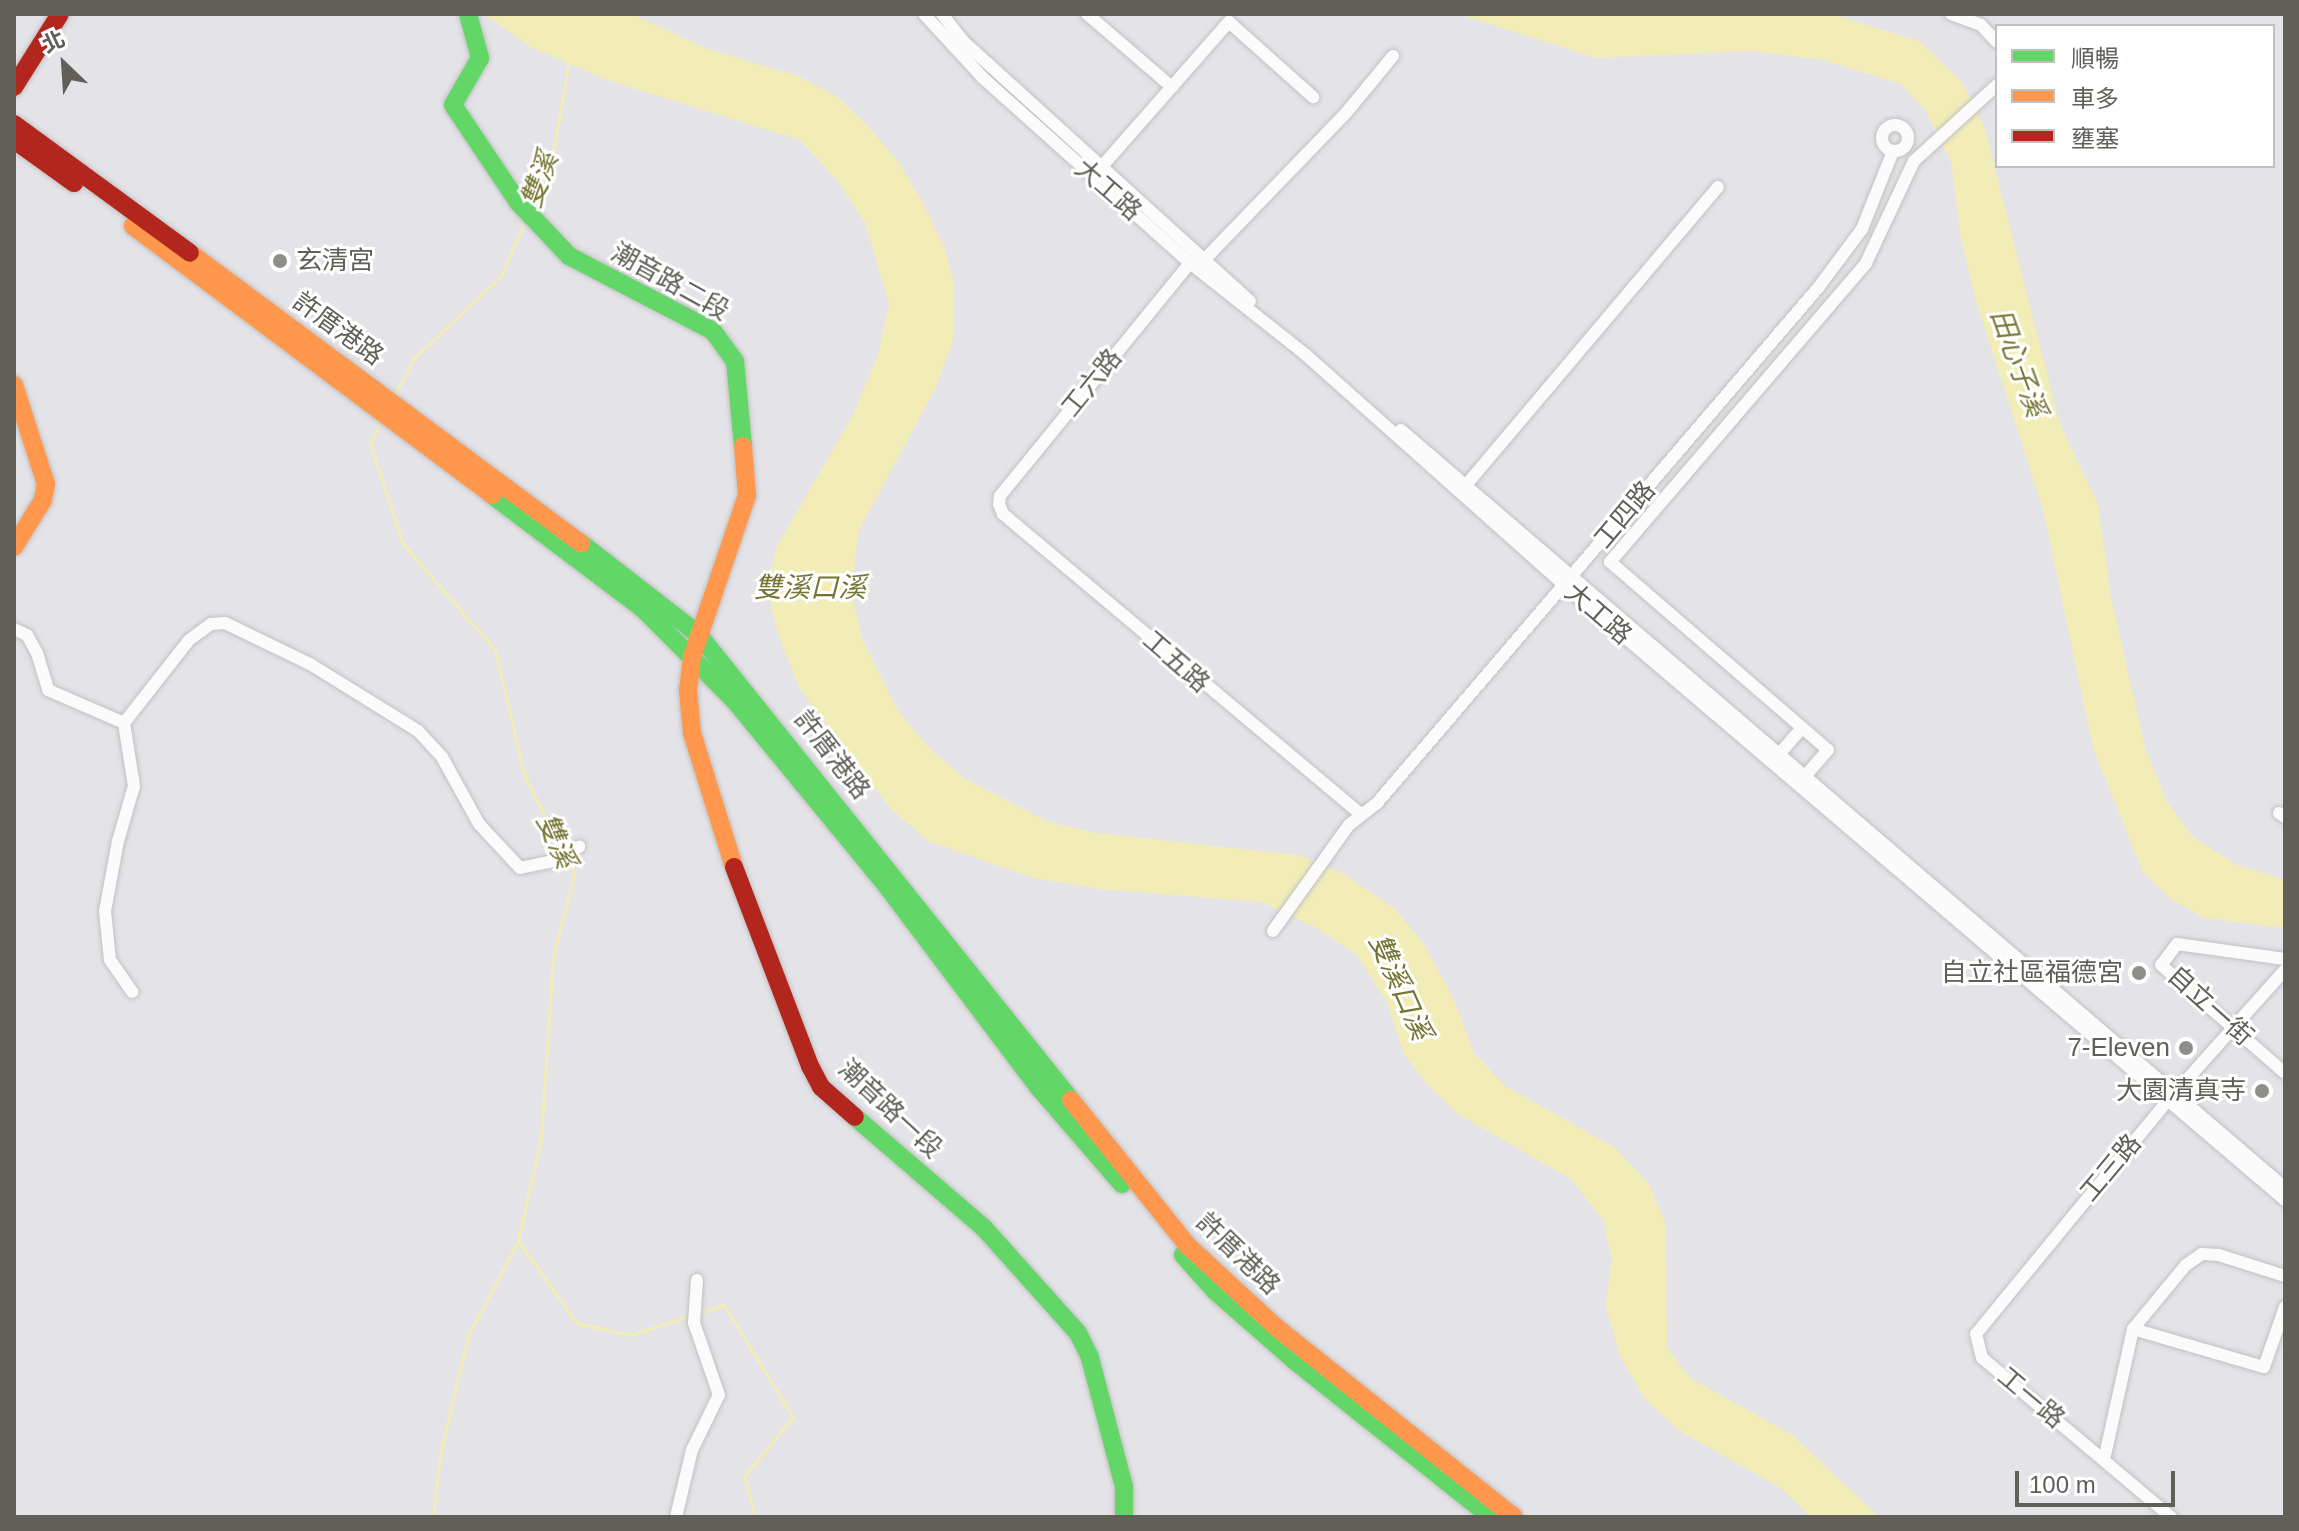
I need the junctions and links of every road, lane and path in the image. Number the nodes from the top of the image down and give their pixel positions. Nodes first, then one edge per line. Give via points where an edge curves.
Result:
1 (60, 14) edge
2 (468, 14) edge
3 (924, 14) edge
4 (942, 14) edge
5 (1087, 14) edge
6 (1951, 14) edge
7 (1995, 40) edge
8 (1393, 56) dead end
9 (14, 87) edge
10 (1172, 87) junction
11 (1995, 87) edge
12 (1313, 97) dead end
13 (14, 124) edge
14 (14, 140) edge
15 (1893, 151) dead end
16 (1102, 166) junction
17 (1093, 176) junction
18 (1718, 187) dead end
19 (1197, 262) junction
20 (14, 385) edge
21 (390, 409) junction
22 (1462, 489) junction
23 (999, 504) joint
24 (14, 547) edge
25 (1569, 582) junction
26 (14, 629) edge
27 (696, 646) junction
28 (124, 723) junction
29 (1802, 728) junction
30 (1781, 752) junction
31 (1807, 774) junction
32 (1360, 814) junction
33 (569, 852) dead end
34 (1275, 928) dead end
35 (2285, 959) edge
36 (2285, 970) edge
37 (132, 992) dead end
38 (2233, 1027) junction
39 (2285, 1073) edge
40 (2170, 1099) junction
41 (2285, 1188) edge
42 (2285, 1200) edge
43 (1164, 1224) junction
44 (2285, 1276) edge
45 (697, 1280) dead end
46 (2285, 1307) edge
47 (2133, 1329) junction
48 (1976, 1334) joint
49 (2104, 1460) junction
50 (676, 1517) edge
51 (1124, 1517) edge
52 (1491, 1517) edge
53 (1514, 1517) edge
54 (2171, 1517) edge

1 - 9 street
2 - 27 street, 潮音路二段 via 480,58 453,105 518,202 569,256 713,331 735,361 747,495
3 - 17 street, 大工路 via 983,78
4 - 16 street, 大工路 via 964,42
5 - 10 street
6 - 7 street via 1981,25
8 - 19 street, 工六路 via 1346,113
10 - 12 street via 1229,22
10 - 16 street
11 - 29 street via 1914,161 1866,263 1610,562
13 - 21 street, 許厝港路
14 - 21 street, 許厝港路
15 - 25 street, 工四路 via 1850,248
16 - 17 street
16 - 19 street, 大工路
17 - 19 street, 大工路
18 - 22 street
19 - 22 street, 大工路
19 - 23 street, 工六路 via 1000,496
20 - 24 street via 46,484 43,500
21 - 27 street, 許厝港路
22 - 25 street, 大工路
23 - 32 street, 工五路 via 1027,534
25 - 30 street, 大工路
25 - 32 street, 工四路 via 1377,803
25 - 40 street, 大工路
26 - 28 street via 27,635 48,690
27 - 43 street, 許厝港路 via 1039,1088
27 - 51 street, 潮音路一段 via 688,690 692,733 750,920 810,1066 821,1087 984,1228 1078,1333 1090,1358 1124,1487
28 - 33 street via 189,640 211,624 225,623 310,664 418,731 442,757 479,824 520,868
28 - 37 street via 134,786 105,911 110,960
29 - 30 street
29 - 31 street via 1828,750
30 - 31 street, 大工路
31 - 40 street, 大工路
32 - 34 street, 工四路
35 - 38 street, 自立一街 via 2177,944 2161,965
36 - 38 street, 工三路
38 - 39 street, 自立一街
38 - 40 street, 工三路
40 - 41 street, 大工路
40 - 42 street, 大工路
40 - 48 street, 工三路
43 - 52 street, 許厝港路 via 1215,1291
43 - 53 street, 許厝港路 via 1277,1328
44 - 47 street via 2202,1254 2186,1265
45 - 50 street via 694,1323 719,1395 692,1450
46 - 47 street via 2264,1367
47 - 49 street
48 - 49 street, 工一路 via 1982,1358
49 - 54 street, 工一路

